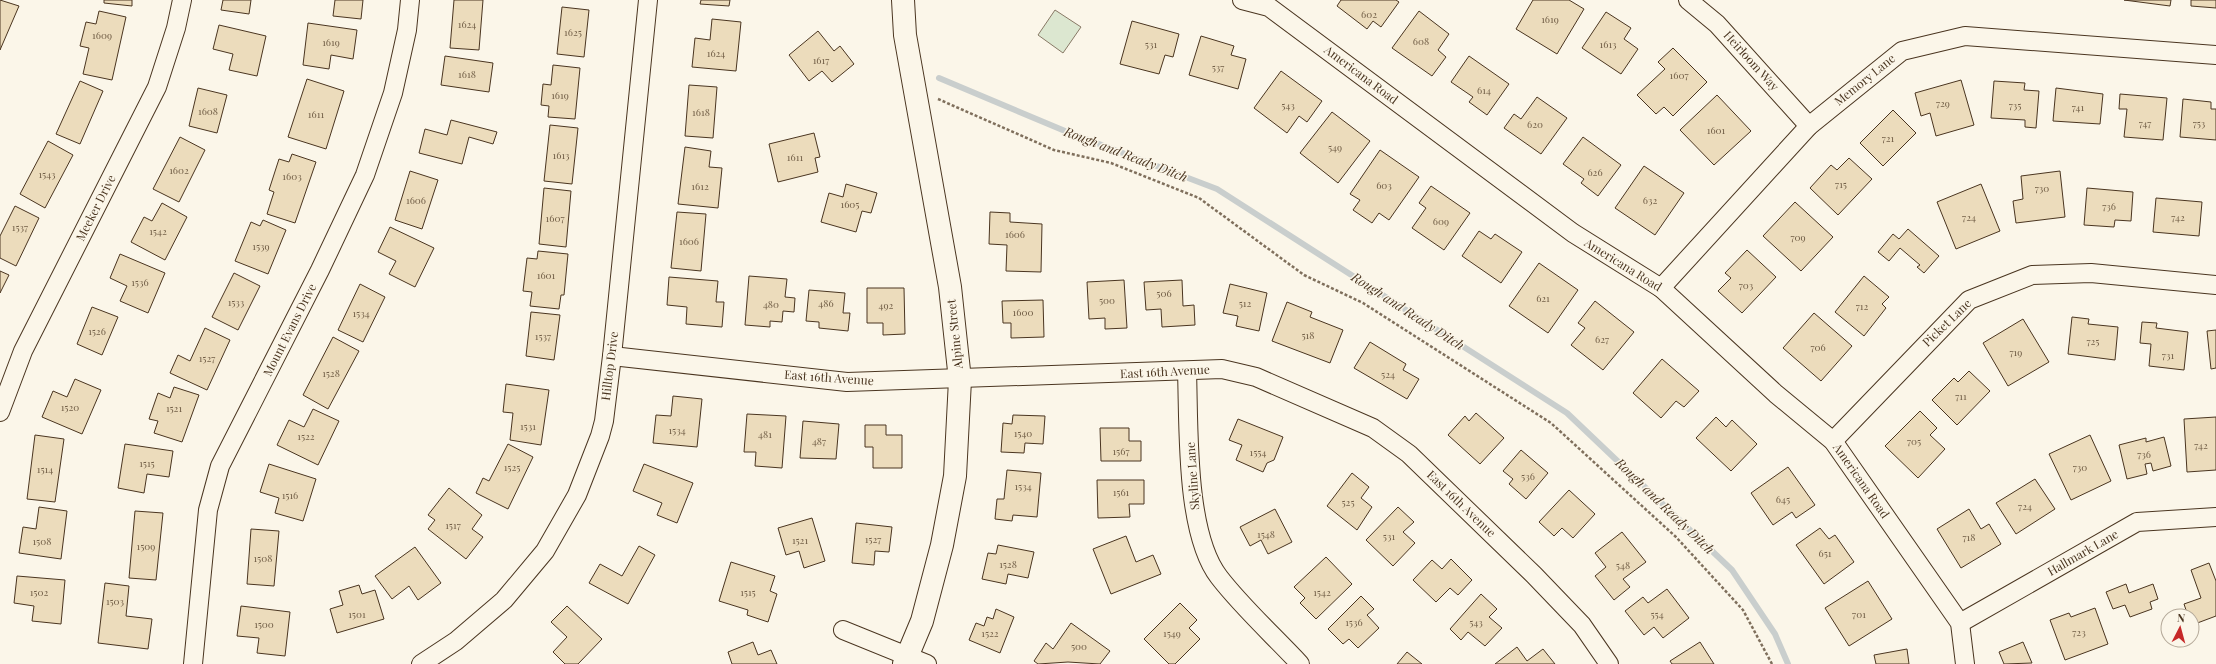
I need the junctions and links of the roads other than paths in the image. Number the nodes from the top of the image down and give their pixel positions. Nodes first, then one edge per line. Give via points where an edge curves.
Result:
1 (182, 0) edge
2 (410, 0) edge
3 (648, 0) edge
4 (903, 0) edge
5 (1242, 0) edge
6 (1688, 0) edge
7 (2216, 55) edge
8 (1809, 126) junction
9 (2216, 285) edge
10 (1661, 288) junction
11 (612, 356) junction
12 (1186, 371) junction
13 (960, 380) junction
14 (0, 412) edge
15 (1833, 441) junction
16 (2216, 517) edge
17 (1960, 623) junction
18 (843, 630) dead end
19 (913, 661) edge
20 (193, 664) edge
21 (421, 664) edge
22 (1300, 664) edge
23 (1609, 664) edge
24 (1965, 664) edge

1 - 14 street, Meeker Drive via 157,87 23,351
2 - 20 street, Mount Evans Drive via 407,30 393,93 365,175 320,270 220,466 208,510
3 - 11 street, Hilltop Drive
4 - 13 street, Alpine Street via 905,35 950,287
5 - 10 street, Americana Road via 1269,7 1573,234
6 - 8 street, Heirloom Way via 1717,24
7 - 8 street, Memory Lane via 1965,36 1902,51
8 - 10 street, Memory Lane
9 - 15 street, Picket Lane via 2091,273 2032,275 1969,300
10 - 15 street, Americana Road via 1776,394
11 - 13 street, East 16th Avenue via 847,382
11 - 21 street, Hilltop Drive via 600,436 577,496 545,551 504,600 456,641
12 - 13 street, East 16th Avenue
12 - 22 street, Skyline Lane via 1194,508 1205,548 1219,576
12 - 23 street, East 16th Avenue via 1222,369 1256,377 1373,428 1409,454 1534,575 1582,625
13 - 19 street, Alpine Street via 955,476 942,544
15 - 17 street, Americana Road
16 - 17 street, Hallmark Lane via 2137,522
17 - 24 street, Americana Road
18 - 19 street

